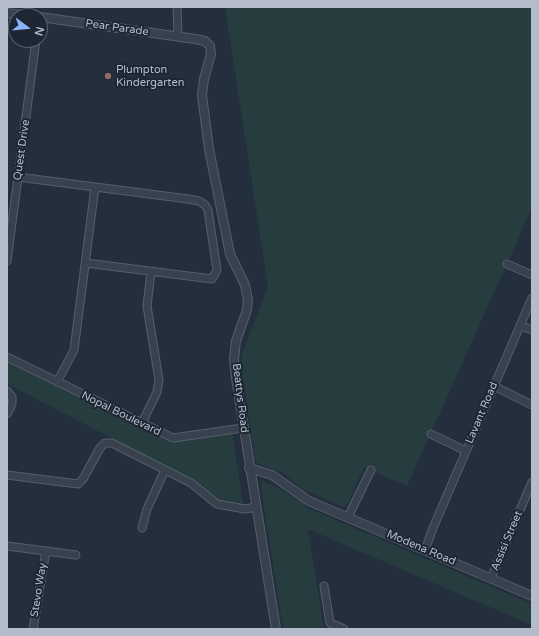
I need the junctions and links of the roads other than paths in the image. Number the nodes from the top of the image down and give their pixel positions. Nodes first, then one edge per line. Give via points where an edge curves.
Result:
1 (176, 7) edge
2 (48, 18) edge
3 (178, 37) junction
4 (195, 39) joint
5 (35, 48) edge
6 (18, 177) junction
7 (95, 187) junction
8 (7, 261) edge
9 (86, 263) junction
10 (507, 264) dead end
11 (151, 272) junction
12 (532, 275) edge
13 (532, 298) edge
14 (520, 325) junction
15 (532, 330) edge
16 (7, 357) edge
17 (57, 382) junction
18 (493, 388) junction
19 (7, 391) edge
20 (532, 405) edge
21 (7, 414) edge
22 (142, 423) junction
23 (243, 428) junction
24 (430, 434) dead end
25 (466, 449) junction
26 (165, 470) junction
27 (371, 470) dead end
28 (250, 472) junction
29 (7, 475) edge
30 (532, 482) edge
31 (256, 508) junction
32 (350, 518) junction
33 (142, 528) dead end
34 (7, 546) edge
35 (424, 550) junction
36 (46, 551) junction
37 (76, 555) dead end
38 (491, 578) junction
39 (324, 586) dead end
40 (532, 596) edge
41 (34, 629) edge
42 (276, 629) edge
43 (344, 629) edge

1 - 3 street
2 - 3 street, Pear Parade
3 - 4 street, Pear Parade
4 - 23 street, Beattys Road via 205,41 210,46 211,54 202,95 209,149 230,254 245,285 248,300 236,341 234,360
5 - 6 street, Quest Drive
6 - 7 street
6 - 8 street, Quest Drive
7 - 9 street
7 - 11 street via 188,199 205,205 208,210 217,270 215,276 212,279
9 - 11 street
9 - 17 street via 74,350
10 - 12 street
11 - 22 street via 147,306 159,380 157,392
13 - 14 street, Lavant Road
14 - 15 street
14 - 18 street, Lavant Road
16 - 17 street, Nopal Boulevard
17 - 22 street, Nopal Boulevard
18 - 20 street
18 - 25 street, Lavant Road
19 - 21 street via 12,397
22 - 23 street, Nopal Boulevard via 173,438
23 - 28 street, Beattys Road
24 - 25 street
25 - 35 street, Lavant Road
26 - 29 street via 112,443 105,443 78,484
26 - 31 street via 191,483 217,504 245,509
26 - 33 street via 146,508
27 - 32 street
28 - 31 street, Beattys Road
28 - 32 street, Modena Road via 280,483 297,497
30 - 38 street, Assisi Street
31 - 42 street, Beattys Road
32 - 35 street, Modena Road
34 - 36 street
35 - 38 street, Modena Road
36 - 37 street
36 - 41 street, Stevo Way
38 - 40 street, Modena Road
39 - 43 street via 330,623

